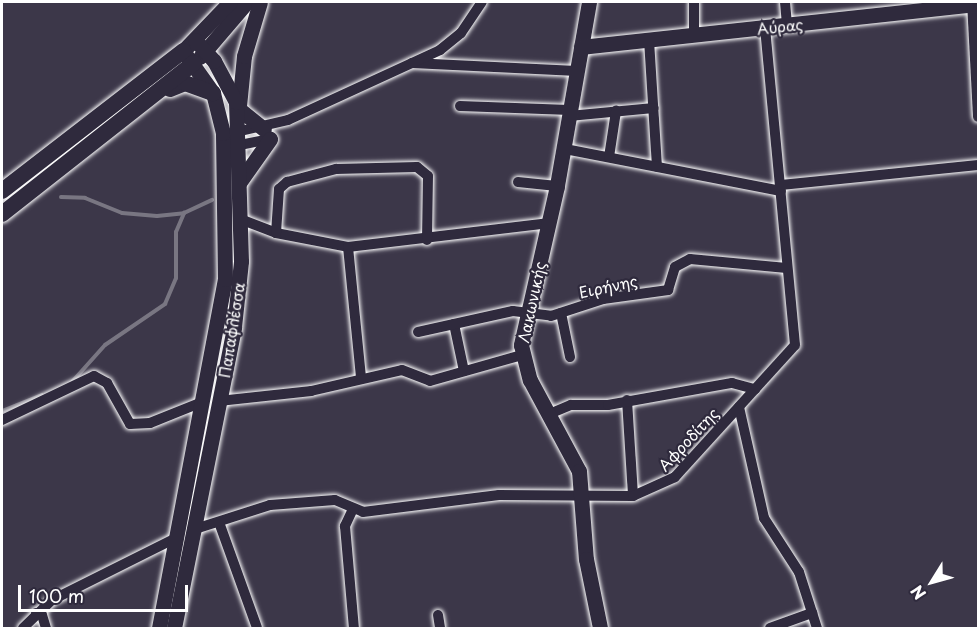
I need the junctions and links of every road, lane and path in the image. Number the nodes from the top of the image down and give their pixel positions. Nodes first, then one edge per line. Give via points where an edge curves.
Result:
1 (230, 2) edge
2 (247, 2) edge
3 (260, 2) edge
4 (482, 2) edge
5 (589, 2) edge
6 (694, 2) edge
7 (785, 2) edge
8 (974, 4) edge
9 (787, 25) junction
10 (765, 28) junction
11 (694, 35) junction
12 (649, 40) junction
13 (581, 47) junction
14 (194, 51) junction
15 (412, 62) junction
16 (577, 71) junction
17 (213, 93) junction
18 (156, 97) junction
19 (460, 106) dead end
20 (654, 108) junction
21 (238, 110) junction
22 (616, 111) junction
23 (570, 113) junction
24 (978, 117) edge
25 (267, 134) junction
26 (231, 140) junction
27 (565, 149) junction
28 (609, 158) junction
29 (978, 165) edge
30 (657, 167) junction
31 (518, 182) dead end
32 (239, 183) junction
33 (557, 186) junction
34 (781, 188) junction
35 (2, 191) edge
36 (2, 214) edge
37 (240, 219) junction
38 (548, 223) junction
39 (276, 233) junction
40 (427, 240) junction
41 (348, 247) junction
42 (787, 268) junction
43 (561, 313) junction
44 (528, 314) junction
45 (454, 324) junction
46 (418, 332) dead end
47 (522, 355) junction
48 (570, 357) dead end
49 (464, 371) junction
50 (361, 378) junction
51 (755, 389) junction
52 (627, 400) junction
53 (219, 401) junction
54 (202, 402) junction
55 (739, 407) junction
56 (547, 415) junction
57 (2, 421) edge
58 (581, 493) junction
59 (633, 496) junction
60 (352, 511) junction
61 (220, 525) junction
62 (192, 530) junction
63 (174, 539) junction
64 (36, 613) junction
65 (812, 613) junction
66 (438, 615) dead end
67 (23, 628) edge
68 (46, 628) edge
69 (159, 628) edge
70 (174, 628) edge
71 (257, 628) edge
72 (354, 628) edge
73 (440, 628) edge
74 (600, 628) edge
75 (770, 628) edge
76 (817, 628) edge

1 - 14 main road
2 - 14 main road
3 - 21 main road via 244,56
4 - 15 street via 461,33
5 - 13 main road, Λακωνικής
6 - 11 street
7 - 9 street
8 - 9 main road, Αύρας
8 - 24 street
9 - 10 main road, Αύρας
10 - 11 main road, Αύρας
10 - 34 street, Αφροδίτης
11 - 12 main road, Αύρας
12 - 13 main road, Αύρας
12 - 20 street
13 - 16 main road, Λακωνικής
14 - 17 main road, Παπαφλέσσα
14 - 18 main road
14 - 21 main road, Παπαφλέσσα via 230,85
14 - 35 main road
15 - 16 street
15 - 25 street via 288,120
16 - 23 main road, Λακωνικής
17 - 18 main road via 185,83
17 - 26 main road, Παπαφλέσσα
18 - 36 main road
19 - 23 street
20 - 22 street
20 - 30 street
21 - 25 main road
21 - 26 main road, Παπαφλέσσα
22 - 23 street
22 - 28 street
23 - 27 main road, Λακωνικής
25 - 26 street
25 - 32 main road
26 - 32 main road, Παπαφλέσσα
26 - 54 main road, Παπαφλέσσα via 225,279
27 - 28 street
27 - 33 main road, Λακωνικής
28 - 30 street
29 - 34 street
30 - 34 street
31 - 33 street
32 - 37 main road, Παπαφλέσσα
33 - 38 main road, Λακωνικής
34 - 42 street, Αφροδίτης
37 - 39 street
37 - 53 main road, Παπαφλέσσα via 238,302
38 - 40 street
38 - 44 main road, Λακωνικής
39 - 40 street via 279,189 287,182 336,169 417,167 428,176
39 - 41 street
40 - 41 street
41 - 50 street
42 - 43 street, Ειρήνης via 690,259 675,267 668,290 603,299
42 - 51 street, Αφροδίτης via 795,345
43 - 44 street, Ειρήνης
43 - 48 street
44 - 45 street, Ειρήνης via 510,312
44 - 47 main road, Λακωνικής
45 - 46 street, Ειρήνης
45 - 49 street
47 - 49 street
47 - 56 main road, Λακωνικής
49 - 50 street via 428,381 404,370
50 - 53 street via 311,391
51 - 52 street via 739,383
51 - 55 street, Αφροδίτης
52 - 56 street via 571,405
52 - 59 street
53 - 62 main road, Παπαφλέσσα
54 - 57 street via 150,423 130,424 107,383 94,376
54 - 63 main road, Παπαφλέσσα
55 - 59 street, Αφροδίτης via 675,477
55 - 65 street via 764,518 799,572
56 - 58 main road, Λακωνικής via 578,467
58 - 59 street, Αφροδίτης
58 - 60 street, Αφροδίτης via 499,495
58 - 74 main road, Λακωνικής via 586,560
60 - 61 street, Αφροδίτης via 335,500 270,505
60 - 72 street via 345,526
61 - 62 street, Αφροδίτης
61 - 71 street
62 - 70 main road, Παπαφλέσσα
63 - 64 street
63 - 69 main road, Παπαφλέσσα
64 - 67 street
64 - 68 street via 42,615
65 - 75 street
65 - 76 street
66 - 73 street

